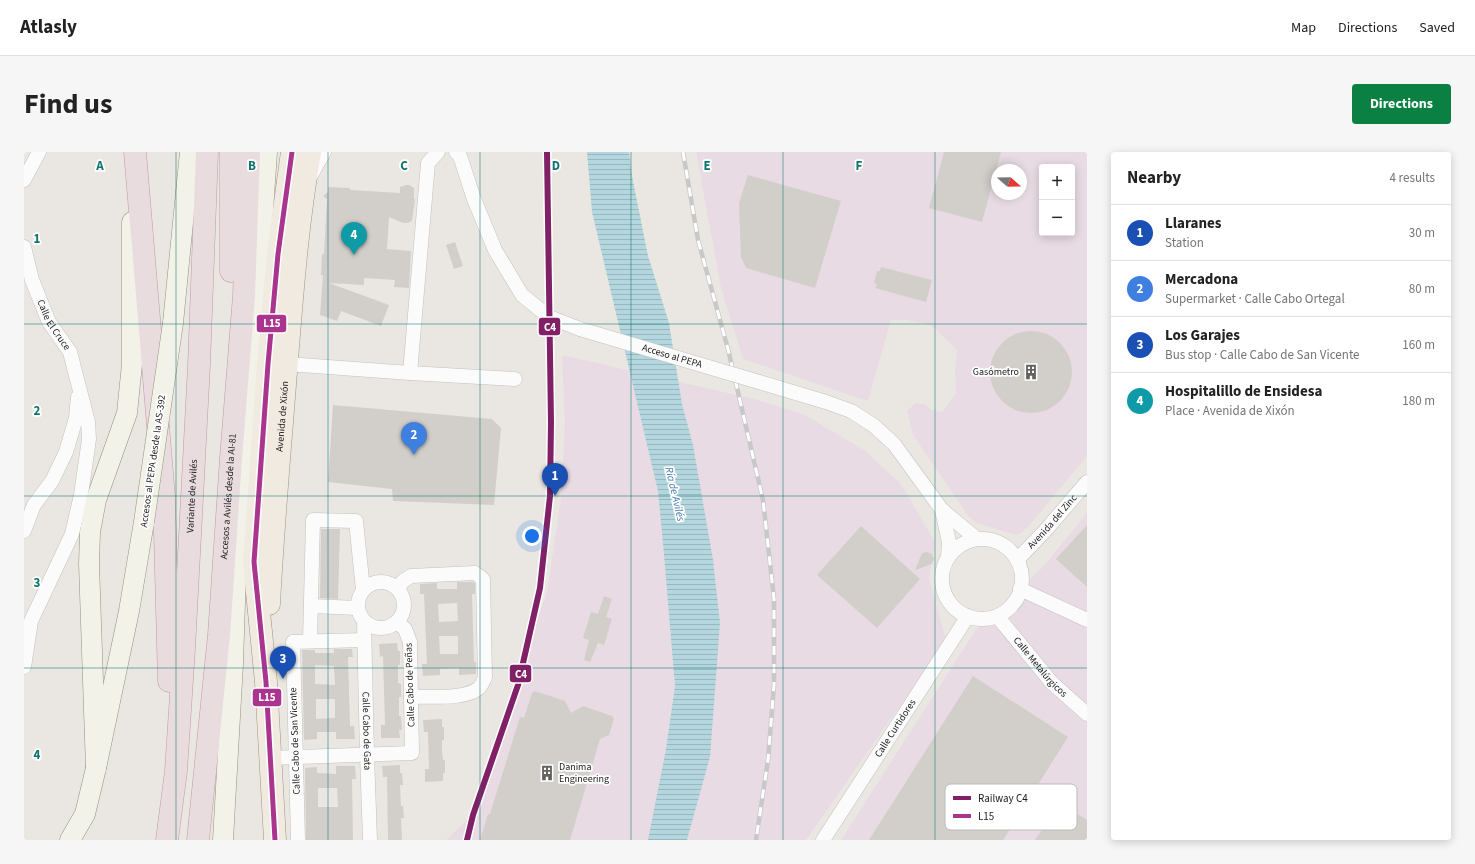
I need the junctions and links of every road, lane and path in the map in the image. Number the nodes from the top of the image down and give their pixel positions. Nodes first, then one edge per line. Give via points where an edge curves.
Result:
1 (39, 152) edge
2 (133, 152) edge
3 (190, 152) edge
4 (207, 152) edge
5 (231, 152) edge
6 (249, 152) edge
7 (267, 152) edge
8 (292, 152) edge
9 (310, 152) edge
10 (324, 152) edge
11 (438, 152) edge
12 (456, 152) edge
13 (24, 180) edge
14 (302, 194) junction
15 (24, 247) edge
16 (244, 296) junction
17 (287, 364) junction
18 (410, 373) junction
19 (515, 379) dead end
20 (79, 387) junction
21 (231, 458) junction
22 (1087, 482) edge
23 (942, 510) junction
24 (24, 531) edge
25 (977, 539) junction
26 (948, 558) junction
27 (1017, 560) junction
28 (237, 581) junction
29 (398, 589) junction
30 (1020, 589) junction
31 (363, 590) junction
32 (310, 606) junction
33 (358, 608) junction
34 (968, 616) junction
35 (997, 616) junction
36 (1087, 620) edge
37 (364, 621) junction
38 (397, 622) junction
39 (364, 640) junction
40 (310, 642) junction
41 (25, 651) edge
42 (24, 667) edge
43 (266, 682) junction
44 (412, 697) junction
45 (1087, 714) edge
46 (367, 755) junction
47 (296, 757) junction
48 (270, 758) junction
49 (96, 764) junction
50 (70, 840) edge
51 (167, 840) edge
52 (198, 840) edge
53 (223, 840) edge
54 (275, 840) edge
55 (298, 840) edge
56 (370, 840) edge
57 (823, 840) edge

1 - 13 street
2 - 49 main road, Accesos al PEPA desde la AS-392 via 132,364 127,413 96,500 90,532
2 - 51 highway via 164,497 169,653
3 - 49 main road, Accesos al PEPA desde la AS-392, bridge via 173,323 144,522 129,611
4 - 51 highway, Variante de Avilés via 184,649 176,771
5 - 21 highway
6 - 16 highway, Accesos a Avilés desde la AI-81
7 - 28 main road
8 - 43 main road, Avenida de Xixón via 278,254 254,562
9 - 14 main road, Avenida de Xixón
10 - 14 street
11 - 18 street via 428,163
12 - 23 street, Acceso al PEPA, bridge via 460,156 495,250 522,296 549,317 580,329 851,411 873,425 894,444
14 - 17 main road, Avenida de Xixón
15 - 20 street, Calle El Cruce via 32,280 49,322 70,352
16 - 21 highway, Accesos a Avilés desde la AI-81
16 - 28 main road
17 - 18 street
17 - 43 main road, Avenida de Xixón via 272,538
18 - 19 street
20 - 24 street via 76,418 66,452 52,481 34,505
20 - 41 street, Calle El Cruce via 88,422 89,439 81,495 72,534 31,621
21 - 52 highway, Accesos a Avilés desde la AI-81 via 219,635
22 - 27 street, Avenida del Zinc
23 - 25 street
23 - 26 street via 949,542
25 - 26 street via 955,549
25 - 27 street via 989,539 1000,543
26 - 34 street via 943,569 944,592 954,607
27 - 30 street via 1021,574
28 - 53 main road
29 - 31 street via 390,583 379,582
29 - 38 street via 404,600 403,613
29 - 44 street via 403,581 411,576 475,573 483,579 485,677 480,687 469,694 457,696
30 - 35 street via 1015,600
30 - 36 street
31 - 32 street via 356,521 314,520
31 - 33 street
32 - 33 street
32 - 40 street
33 - 37 street
34 - 35 street
34 - 57 street, Calle Curtidores
35 - 45 street, Calle Metalúrgicos via 1052,683
37 - 38 street via 372,627 385,628
37 - 39 street, Calle Cabo de Gata
38 - 44 street, Calle Cabo de Peñas via 405,629 410,642
39 - 40 street
39 - 46 street, Calle Cabo de Gata
40 - 47 street, Calle Cabo de San Vicente via 293,642
41 - 42 street, Calle El Cruce
43 - 48 main road, Avenida de Xixón
44 - 46 street, Calle Cabo de Peñas via 412,753
46 - 47 street
46 - 56 street, Calle Cabo de Gata
47 - 48 street
47 - 55 street, Calle Cabo de San Vicente
48 - 54 main road, Avenida de Xixón
49 - 50 main road, Accesos al PEPA desde la AS-392 via 84,814

